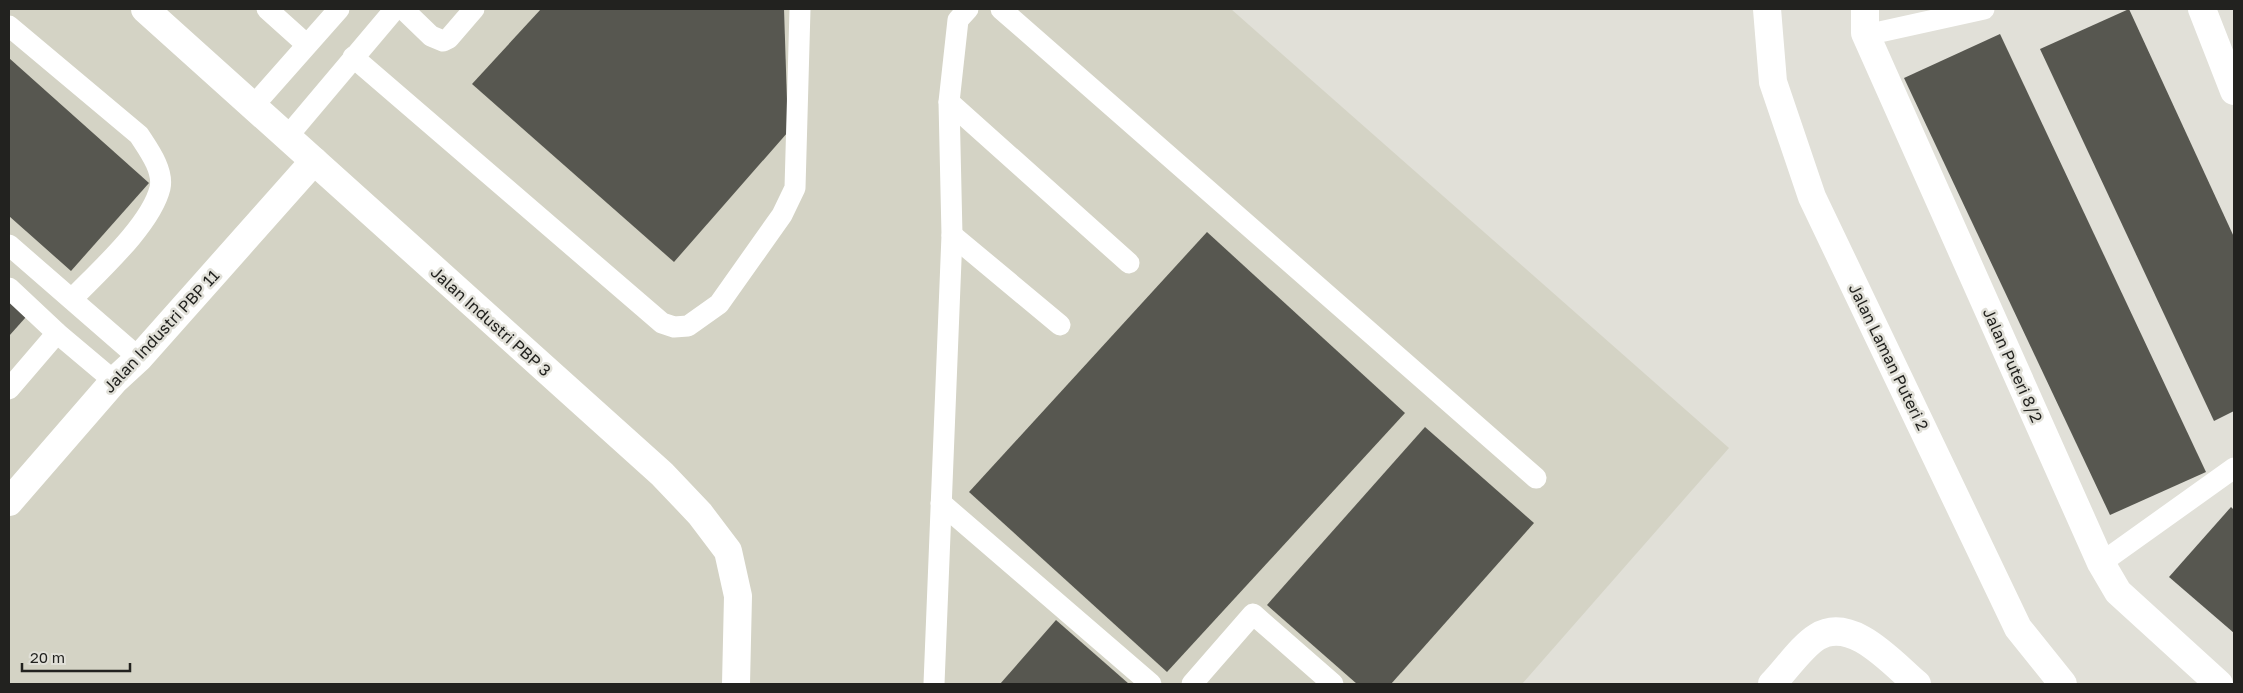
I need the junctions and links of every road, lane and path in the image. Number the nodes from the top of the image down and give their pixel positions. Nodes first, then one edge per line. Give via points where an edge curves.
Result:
1 (145, 9) edge
2 (267, 9) edge
3 (339, 9) edge
4 (395, 9) edge
5 (403, 9) edge
6 (474, 9) edge
7 (800, 9) edge
8 (968, 9) edge
9 (1001, 9) edge
10 (1767, 9) edge
11 (1984, 9) edge
12 (2202, 9) edge
13 (1866, 22) edge
14 (9, 26) edge
15 (306, 44) junction
16 (353, 57) junction
17 (2234, 91) edge
18 (949, 102) junction
19 (254, 105) junction
20 (287, 138) junction
21 (314, 161) junction
22 (952, 235) junction
23 (9, 245) edge
24 (1129, 263) dead end
25 (9, 288) edge
26 (72, 299) junction
27 (1060, 325) dead end
28 (57, 333) junction
29 (139, 358) junction
30 (114, 381) junction
31 (9, 389) edge
32 (2234, 468) edge
33 (1536, 478) dead end
34 (9, 502) edge
35 (941, 503) junction
36 (2101, 563) junction
37 (736, 684) edge
38 (934, 684) edge
39 (1151, 684) edge
40 (1192, 684) edge
41 (1333, 684) edge
42 (1772, 684) edge
43 (1917, 684) edge
44 (2063, 684) edge
45 (2219, 684) edge

1 - 19 street, Jalan Industri PBP 3
2 - 15 lane
3 - 15 lane
4 - 16 lane
5 - 6 lane via 431,36 443,41
7 - 16 lane via 795,188 782,215 719,304 688,326 674,327 662,323
8 - 18 lane via 958,20
9 - 33 lane
10 - 44 street, Jalan Laman Puteri 2 via 1773,82 1812,197 2018,628
11 - 13 lane
12 - 17 street
13 - 36 street, Jalan Puteri 8/2
14 - 26 lane via 139,136 155,158 160,187 145,219
15 - 19 lane
16 - 20 lane
18 - 22 lane
18 - 24 lane
19 - 20 street, Jalan Industri PBP 3
20 - 21 street, Jalan Industri PBP 3
21 - 29 street, Jalan Industri PBP 11
21 - 37 street, Jalan Industri PBP 3 via 662,474 700,514 728,551 738,596
22 - 27 lane
22 - 35 lane
23 - 26 lane
25 - 28 lane
26 - 29 lane
28 - 30 lane
28 - 31 lane
29 - 30 street, Jalan Industri PBP 11
30 - 34 street, Jalan Industri PBP 11
32 - 36 lane
35 - 38 lane
35 - 39 lane
36 - 45 street, Jalan Puteri 8/2 via 2118,592
40 - 41 lane via 1253,614
42 - 43 street via 1815,638 1826,632 1838,632 1855,635 1868,642

